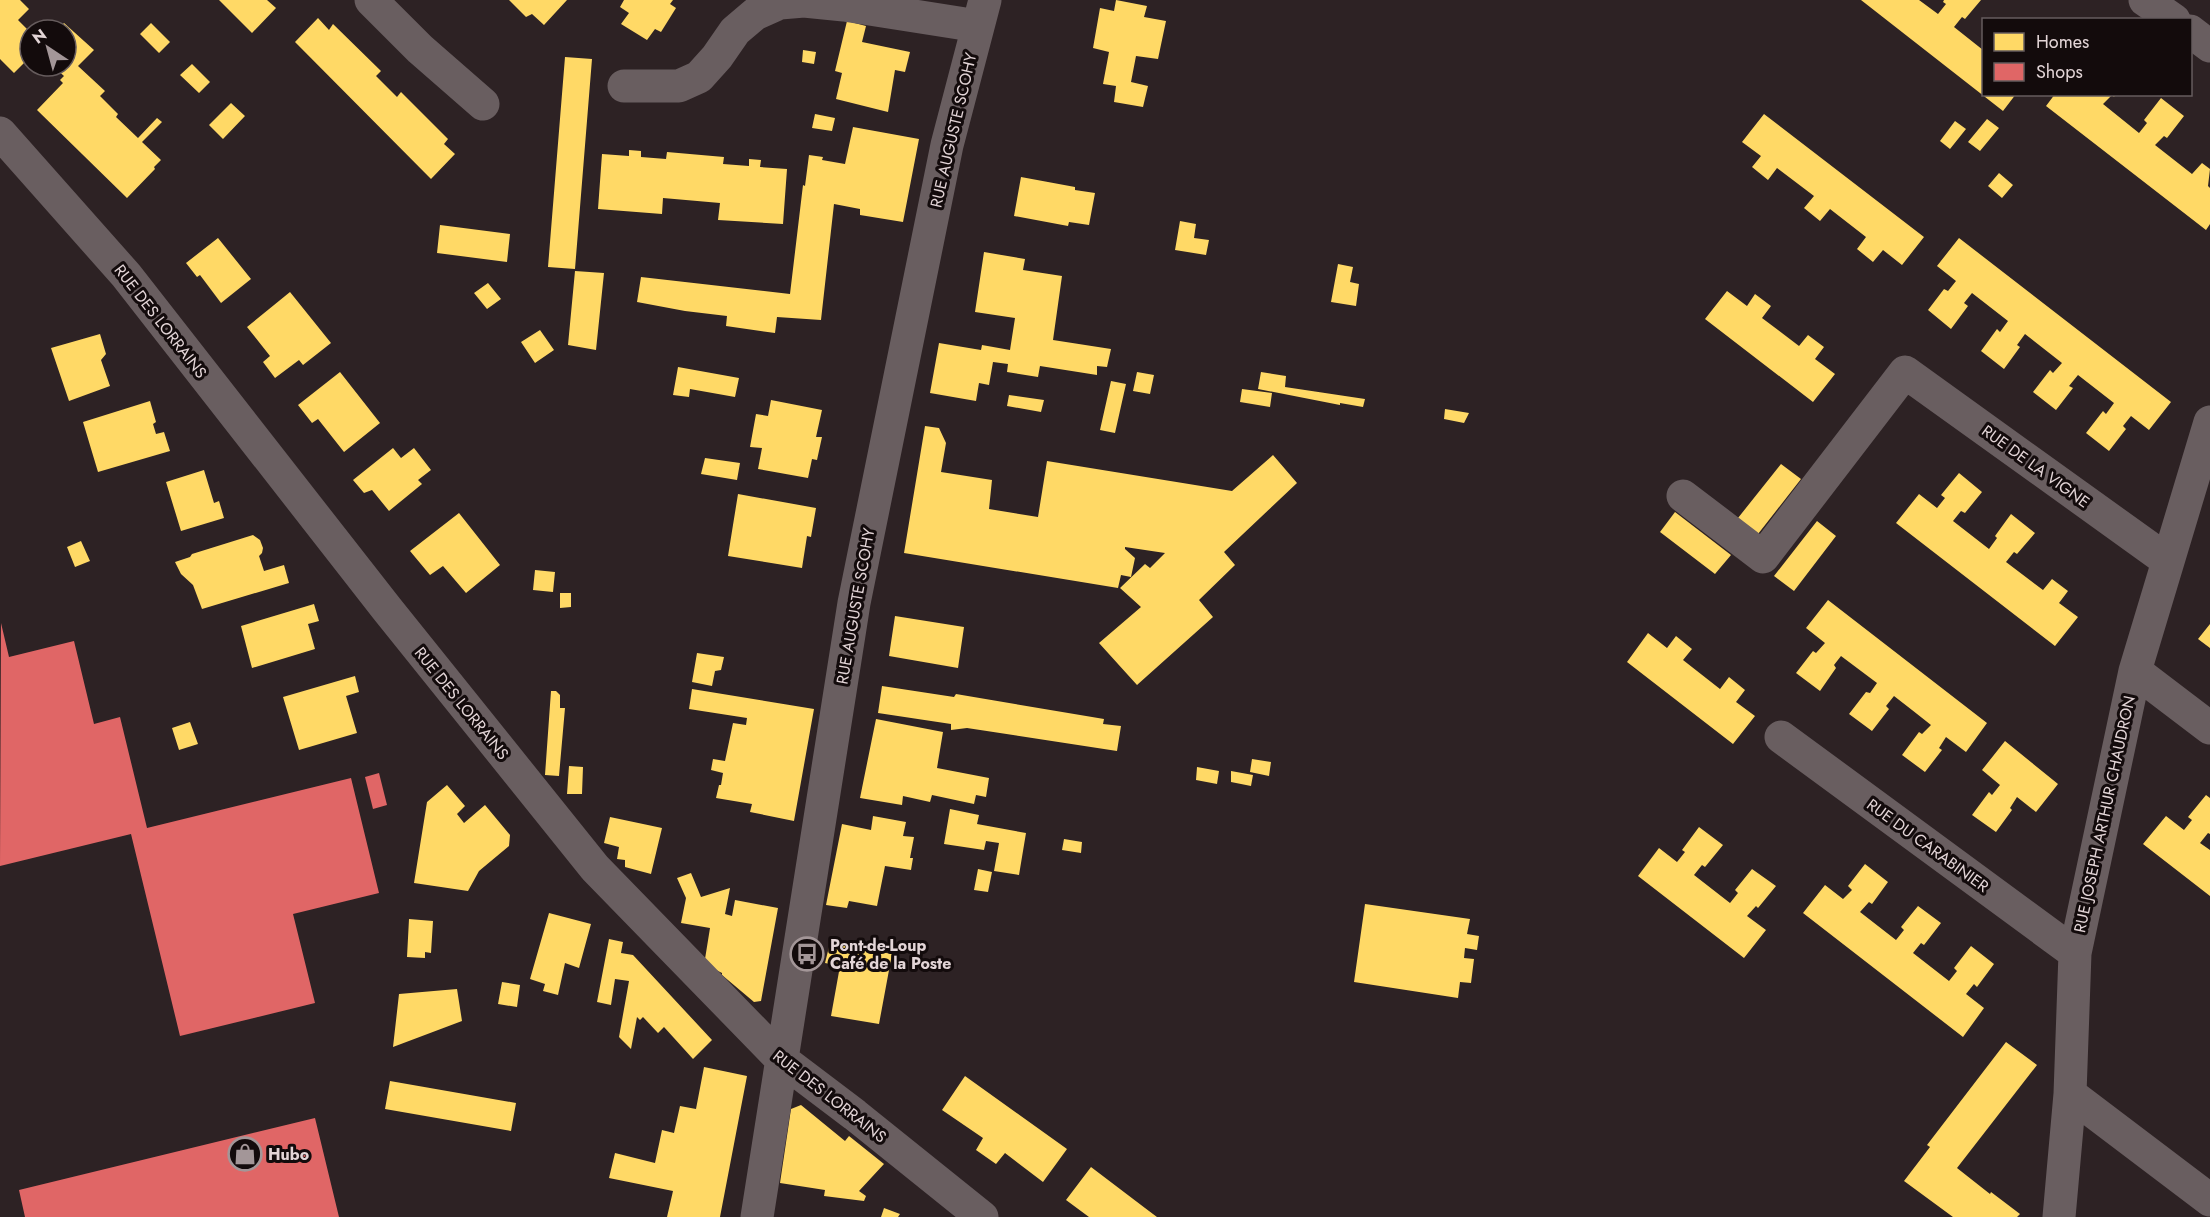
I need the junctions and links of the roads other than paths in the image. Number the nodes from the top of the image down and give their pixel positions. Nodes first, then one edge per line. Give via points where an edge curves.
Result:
1 (371, 0) edge
2 (804, 0) edge
3 (2145, 0) edge
4 (982, 13) edge
5 (2171, 18) edge
6 (2192, 32) edge
7 (2210, 46) edge
8 (624, 86) dead end
9 (483, 104) dead end
10 (0, 133) edge
11 (2210, 422) edge
12 (1683, 495) dead end
13 (2168, 561) junction
14 (2135, 671) junction
15 (2210, 728) edge
16 (1781, 737) dead end
17 (2075, 953) junction
18 (781, 1059) junction
19 (2070, 1094) junction
20 (2210, 1200) edge
21 (757, 1217) edge
22 (982, 1217) edge
23 (2059, 1217) edge

1 - 9 street
2 - 4 street
2 - 8 street via 780,3 754,14 735,31 699,77 679,86
3 - 5 street
4 - 18 street, RUE AUGUSTE SCOHY via 947,145 854,603
6 - 7 street
10 - 18 street, RUE DES LORRAINS via 126,275 595,868
11 - 13 street, RUE JOSEPH ARTHUR CHAUDRON
12 - 13 street, RUE DE LA VIGNE via 1763,557 1905,372
13 - 14 street, RUE JOSEPH ARTHUR CHAUDRON
14 - 15 street
14 - 17 street, RUE JOSEPH ARTHUR CHAUDRON
16 - 17 street, RUE DU CARABINIER
17 - 19 street, RUE JOSEPH ARTHUR CHAUDRON
18 - 21 street, RUE AUGUSTE SCOHY
18 - 22 street, RUE DES LORRAINS
19 - 20 street
19 - 23 street, RUE JOSEPH ARTHUR CHAUDRON

